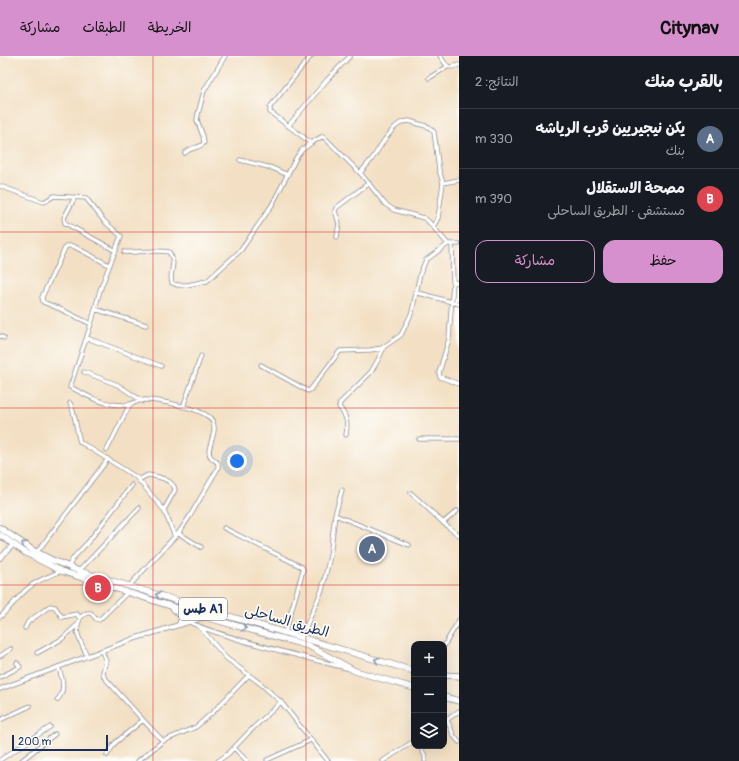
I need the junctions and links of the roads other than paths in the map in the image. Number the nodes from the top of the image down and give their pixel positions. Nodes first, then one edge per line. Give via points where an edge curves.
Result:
1 (225, 56) edge
2 (311, 56) edge
3 (350, 56) edge
4 (440, 56) edge
5 (459, 65) edge
6 (447, 67) junction
7 (428, 78) dead end
8 (288, 126) junction
9 (310, 143) junction
10 (185, 152) dead end
11 (240, 160) dead end
12 (360, 173) junction
13 (288, 175) junction
14 (459, 180) edge
15 (369, 183) junction
16 (443, 183) junction
17 (0, 186) edge
18 (75, 197) junction
19 (433, 227) junction
20 (337, 236) dead end
21 (450, 244) junction
22 (459, 244) edge
23 (116, 251) junction
24 (124, 252) dead end
25 (109, 265) junction
26 (453, 282) junction
27 (459, 283) edge
28 (415, 292) junction
29 (450, 302) junction
30 (459, 304) edge
31 (95, 309) junction
32 (91, 324) junction
33 (146, 325) dead end
34 (0, 336) edge
35 (4, 338) dead end
36 (87, 338) junction
37 (384, 347) junction
38 (201, 356) dead end
39 (261, 365) dead end
40 (161, 366) dead end
41 (84, 372) dead end
42 (459, 384) edge
43 (142, 400) junction
44 (70, 403) dead end
45 (130, 404) junction
46 (183, 407) junction
47 (346, 435) dead end
48 (419, 439) dead end
49 (459, 439) edge
50 (107, 450) dead end
51 (108, 459) junction
52 (138, 480) junction
53 (132, 485) dead end
54 (342, 490) dead end
55 (412, 493) dead end
56 (139, 508) dead end
57 (164, 510) junction
58 (457, 511) dead end
59 (335, 515) junction
60 (443, 523) junction
61 (0, 528) edge
62 (224, 528) dead end
63 (0, 535) edge
64 (176, 535) junction
65 (459, 535) edge
66 (13, 545) junction
67 (410, 545) dead end
68 (201, 547) dead end
69 (37, 552) junction
70 (0, 558) edge
71 (68, 567) junction
72 (61, 571) junction
73 (79, 571) junction
74 (129, 589) junction
75 (170, 606) junction
76 (0, 617) edge
77 (80, 617) junction
78 (182, 617) junction
79 (205, 617) junction
80 (459, 620) edge
81 (187, 622) junction
82 (180, 624) junction
83 (77, 625) junction
84 (199, 626) junction
85 (25, 628) dead end
86 (285, 633) junction
87 (301, 638) junction
88 (447, 641) edge
89 (12, 649) dead end
90 (102, 651) junction
91 (37, 653) dead end
92 (0, 656) edge
93 (87, 656) junction
94 (17, 663) dead end
95 (58, 667) junction
96 (411, 670) edge
97 (355, 671) junction
98 (249, 675) junction
99 (447, 675) edge
100 (459, 676) edge
101 (0, 677) edge
102 (411, 687) edge
103 (0, 689) edge
104 (447, 698) edge
105 (56, 700) dead end
106 (459, 701) edge
107 (281, 702) junction
108 (30, 706) dead end
109 (459, 711) edge
110 (0, 720) edge
111 (143, 720) junction
112 (447, 720) edge
113 (447, 723) edge
114 (50, 727) dead end
115 (56, 734) dead end
116 (311, 740) junction
117 (163, 741) junction
118 (459, 742) edge
119 (411, 743) edge
120 (234, 748) junction
121 (422, 749) edge
122 (107, 755) dead end
123 (0, 760) edge
124 (21, 761) edge
125 (138, 761) edge
126 (218, 761) edge
127 (248, 761) edge
128 (267, 761) edge
129 (328, 761) edge
130 (383, 761) edge
131 (425, 761) edge

1 - 10 street via 204,91 198,114 197,120 204,143
2 - 8 street via 270,107 270,112
3 - 8 street
4 - 6 street
5 - 6 street
6 - 7 street
8 - 9 street
9 - 12 street via 323,136
9 - 13 street via 296,158
11 - 13 street
12 - 15 street
12 - 16 street via 395,127 409,121 429,127 434,132
13 - 24 street via 272,205 241,250 206,281 187,285 172,283 170,279 173,257 169,252
14 - 16 street
15 - 19 street via 389,207 424,218
15 - 20 street via 336,208 339,223
16 - 19 street via 438,218
17 - 18 street via 41,202 54,196
18 - 23 street via 83,197 89,201 104,221 120,234 121,239
18 - 23 street via 64,218 65,223
19 - 21 street
21 - 22 street
21 - 26 street
21 - 28 street via 426,260
23 - 25 street
25 - 31 street
25 - 32 street via 73,246 66,246 42,297 43,302
26 - 27 street
26 - 29 street
28 - 29 street
28 - 37 street via 412,312 403,332
29 - 30 street
29 - 42 street via 449,339 439,373 440,376
31 - 32 street
31 - 33 street
32 - 36 street
34 - 35 street
36 - 40 street
36 - 45 street via 70,387 99,401
37 - 39 street via 340,351 308,391
37 - 47 street via 371,372 340,403 339,407 346,416 348,426
38 - 46 street
41 - 43 street via 118,385
43 - 45 street
43 - 46 street
44 - 51 street via 80,442
45 - 50 street
46 - 64 street via 211,418 214,430 209,453 218,464 190,516
48 - 49 street
51 - 52 street
51 - 69 street
52 - 57 street
52 - 57 street via 148,474 165,479 175,487
53 - 71 street
54 - 59 street
55 - 60 street
56 - 73 street
57 - 64 street
58 - 60 street
59 - 67 street
59 - 87 street via 330,556 322,590
60 - 65 street
69 -> 61 highway, الطريق الساحلى / طس A1
62 - 86 street via 303,568
63 - 66 highway, الطريق الساحلى / طس A1
64 - 68 street
64 - 74 street
66 - 70 street
66 - 72 highway, الطريق الساحلى / طس A1
69 - 71 highway, الطريق الساحلى / طس A1
71 - 73 highway, الطريق الساحلى / طس A1
72 - 74 highway, الطريق الساحلى / طس A1
72 - 76 street via 28,588
73 - 74 highway, الطريق الساحلى / طس A1
74 - 75 highway, الطريق الساحلى / طس A1
74 - 77 street via 99,620 91,612
86 -> 74 highway, الطريق الساحلى / طس A1
75 - 78 highway
75 - 79 highway, الطريق الساحلى / طس A1
77 - 83 street
77 - 85 street via 75,614 64,618 55,607 50,606 28,622
78 - 81 street
78 - 82 highway
79 - 81 street
79 -> 97 highway, الطريق الساحلى / طس A1 via 308,646
80 - 88 street
81 - 82 street
81 - 84 street
82 - 90 street
83 - 91 street via 62,638
83 - 93 street via 77,633
84 - 97 street
84 - 98 street via 226,658
86 - 87 highway, الطريق الساحلى / طس A1
96 -> 87 highway, الطريق الساحلى / طس A1
89 - 92 street
90 - 93 street
90 - 111 street via 106,661 104,677
93 - 95 street
94 - 101 street via 20,667
95 - 103 street
95 - 105 street via 62,692
97 - 102 highway, الطريق الساحلى
98 - 107 street
98 - 117 street via 196,727
99 - 100 highway
104 - 106 highway
107 - 116 street
107 - 120 street
108 - 110 street
109 - 112 street
111 - 117 street
111 - 122 street via 115,743
113 - 118 street
114 - 123 street
115 - 124 street
116 - 128 street
116 - 129 street
117 - 125 street
119 - 130 street
120 - 126 street
120 - 127 street
121 - 131 street

